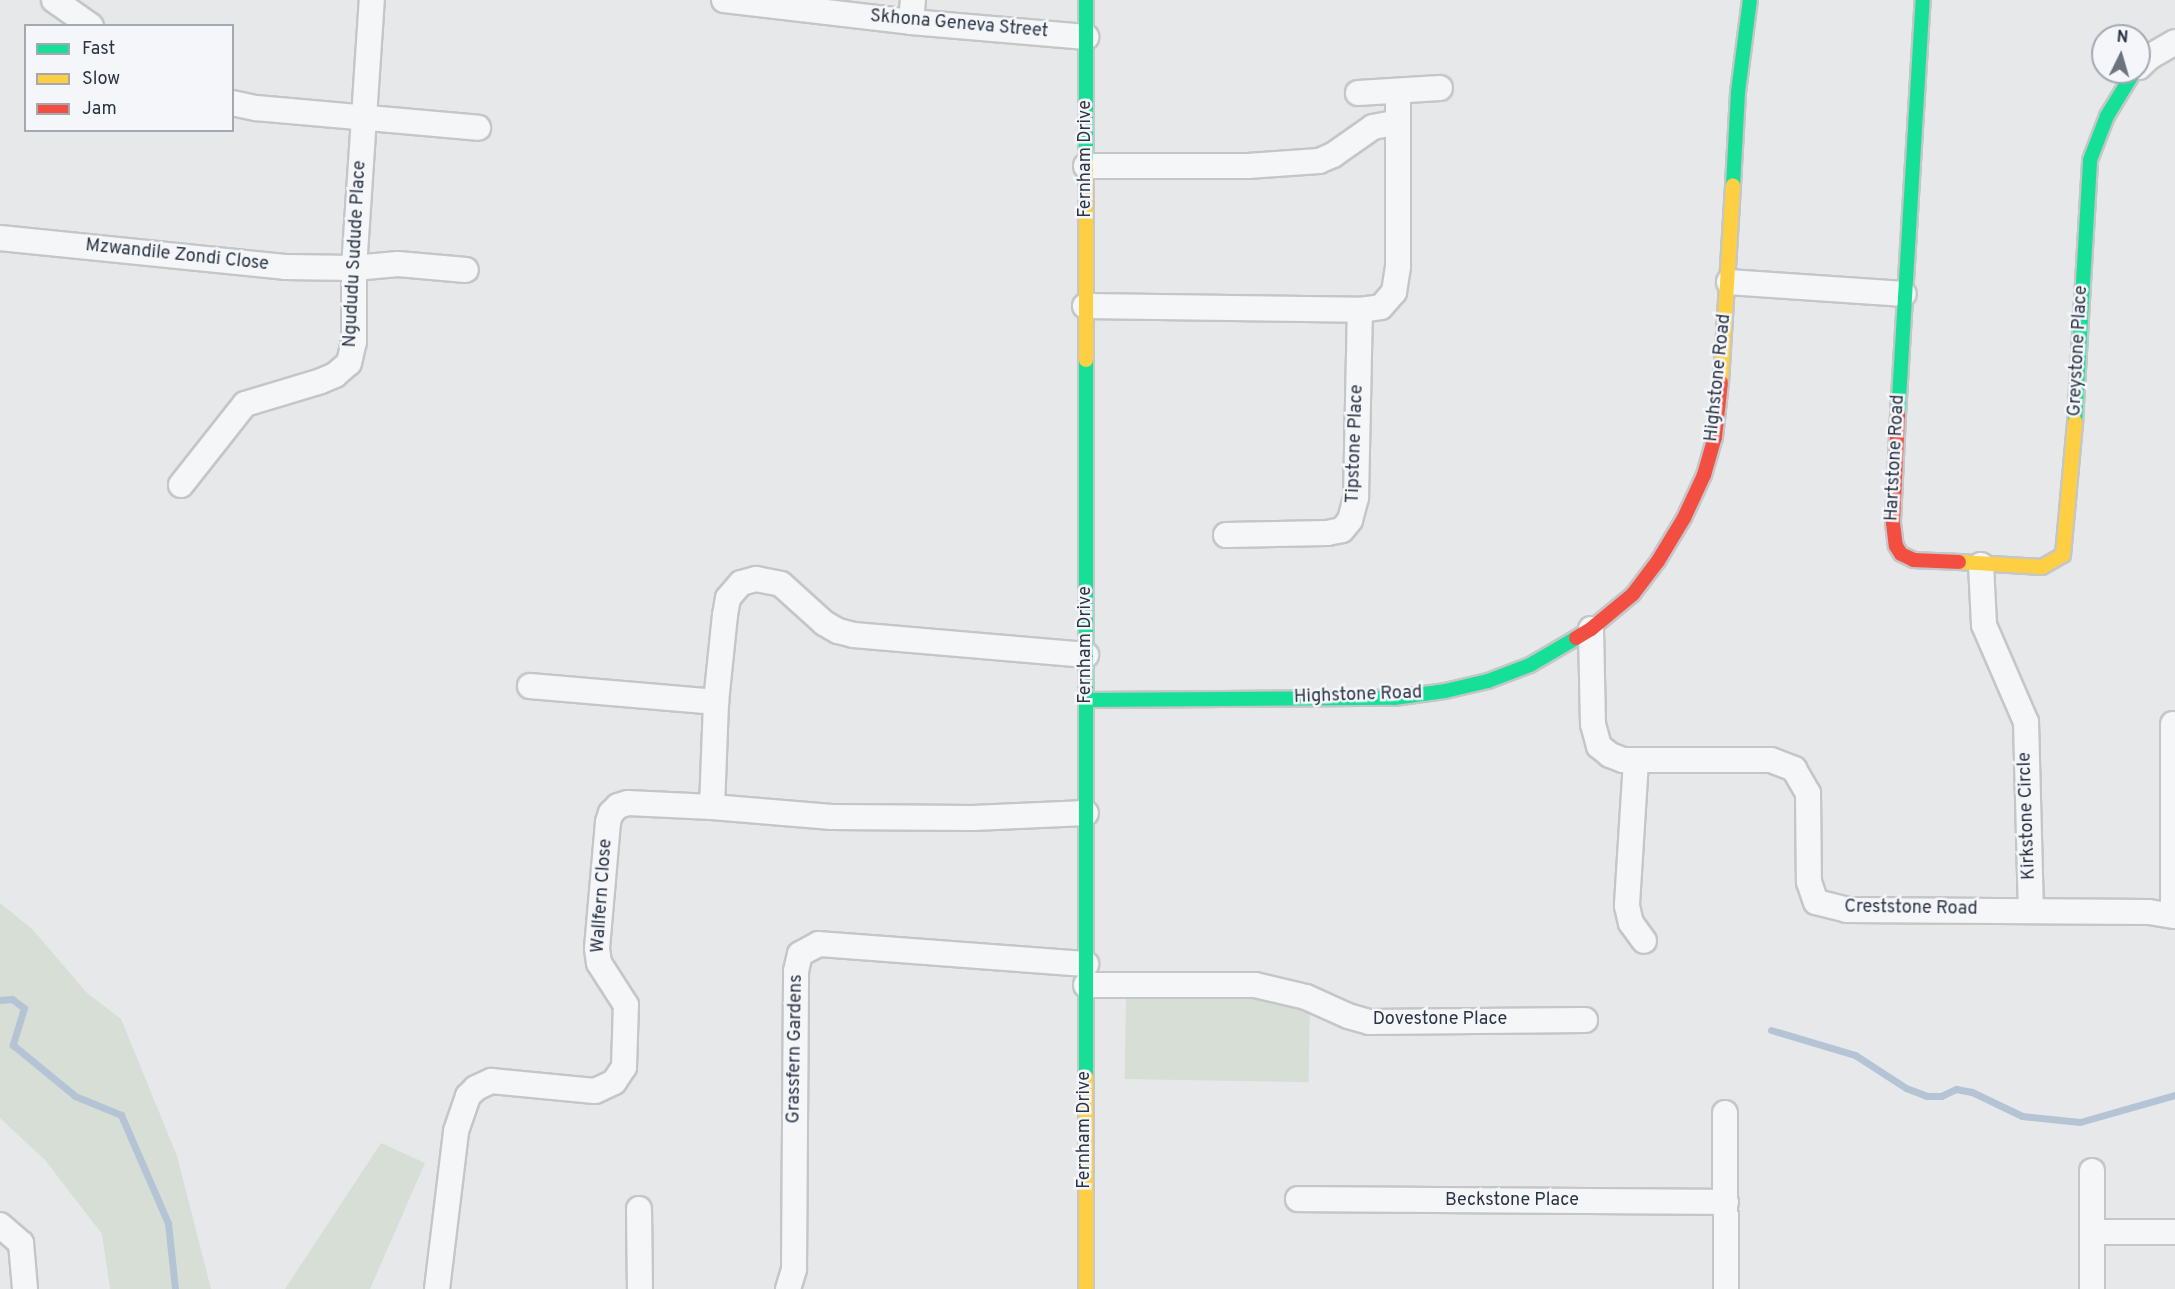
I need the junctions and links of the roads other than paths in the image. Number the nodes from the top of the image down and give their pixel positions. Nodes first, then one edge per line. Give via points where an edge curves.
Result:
1 (54, 0) edge
2 (372, 0) edge
3 (724, 0) edge
4 (1086, 0) edge
5 (1750, 0) edge
6 (1923, 0) edge
7 (912, 11) edge
8 (88, 24) edge
9 (1086, 37) junction
10 (2175, 42) edge
11 (2151, 56) edge
12 (2127, 84) edge
13 (1440, 88) dead end
14 (1398, 91) junction
15 (1358, 93) dead end
16 (234, 103) edge
17 (363, 118) junction
18 (1398, 122) junction
19 (478, 129) dead end
20 (1086, 166) junction
21 (0, 238) edge
22 (354, 268) junction
23 (466, 270) dead end
24 (1729, 282) junction
25 (1904, 294) junction
26 (1085, 306) junction
27 (1360, 310) junction
28 (181, 485) dead end
29 (1226, 535) dead end
30 (1981, 566) junction
31 (1591, 629) junction
32 (1086, 655) junction
33 (530, 687) dead end
34 (1086, 700) junction
35 (717, 702) junction
36 (2173, 724) dead end
37 (1636, 761) junction
38 (712, 807) junction
39 (1086, 813) junction
40 (2031, 910) junction
41 (2174, 916) edge
42 (1644, 940) dead end
43 (1086, 975) junction
44 (1585, 1020) dead end
45 (1725, 1113) dead end
46 (2092, 1171) dead end
47 (1298, 1199) dead end
48 (1726, 1202) junction
49 (639, 1209) dead end
50 (0, 1225) edge
51 (2093, 1232) junction
52 (2175, 1232) edge
53 (25, 1289) edge
54 (437, 1289) edge
55 (640, 1289) edge
56 (788, 1289) edge
57 (1086, 1289) edge
58 (1726, 1289) edge
59 (2092, 1289) edge

1 - 8 street
2 - 17 street, Ngududu Sudude Place
3 - 7 street, Skhona Geneva Street
4 - 9 street, Fernham Drive
5 - 24 street, Highstone Road via 1738,92
6 - 25 street, Hartstone Road
7 - 9 street, Skhona Geneva Street
9 - 20 street, Fernham Drive
10 - 11 street
12 - 30 street, Greystone Place via 2107,116 2090,160 2070,498 2063,555 2042,567
13 - 14 street
14 - 15 street
14 - 18 street
16 - 17 street
17 - 19 street
17 - 22 street, Ngududu Sudude Place
18 - 20 street via 1373,127 1318,161 1248,166
18 - 27 street via 1394,292 1381,307
20 - 26 street, Fernham Drive
21 - 22 street, Mzwandile Zondi Close via 285,267
22 - 23 street, Mzwandile Zondi Close via 398,264
22 - 28 street, Ngududu Sudude Place via 354,342 349,363 321,381 250,400
24 - 25 street
24 - 31 street, Highstone Road via 1715,437 1704,475 1658,561 1633,594
25 - 30 street, Hartstone Road via 1893,523 1896,546 1901,554 1914,560
26 - 27 street
26 - 32 street, Fernham Drive
27 - 29 street, Tipstone Place via 1357,486 1350,520 1342,530 1327,533
30 - 40 street, Kirkstone Circle via 1984,625 2026,722
31 - 34 street, Highstone Road via 1530,665 1488,681 1445,691 1394,698
31 - 37 street, Creststone Road via 1595,738 1610,755
32 - 34 street, Fernham Drive
32 - 35 street via 854,635 824,623 781,584 756,579 741,583 728,598
33 - 35 street
34 - 39 street, Fernham Drive
35 - 38 street
36 - 41 street
37 - 40 street, Creststone Road via 1771,760 1794,769 1808,793 1810,889 1816,902 1826,906 1847,910
37 - 42 street via 1627,906 1631,923
38 - 39 street, Wallfern Close via 832,817 973,818
38 - 54 street, Wallfern Close via 628,803 611,813 597,948 603,971 626,1005 624,1067 614,1082 596,1091 491,1081 468,1096 456,1131
39 - 43 street, Fernham Drive
40 - 41 street, Creststone Road
43 - 44 street, Dovestone Place via 1255,985 1306,997 1369,1022
43 - 56 street, Grassfern Gardens via 819,944 800,954 796,971 794,1269
43 - 57 street, Fernham Drive
45 - 48 street
46 - 51 street
47 - 48 street, Beckstone Place
48 - 58 street
49 - 55 street
50 - 53 street via 21,1243
51 - 52 street
51 - 59 street

